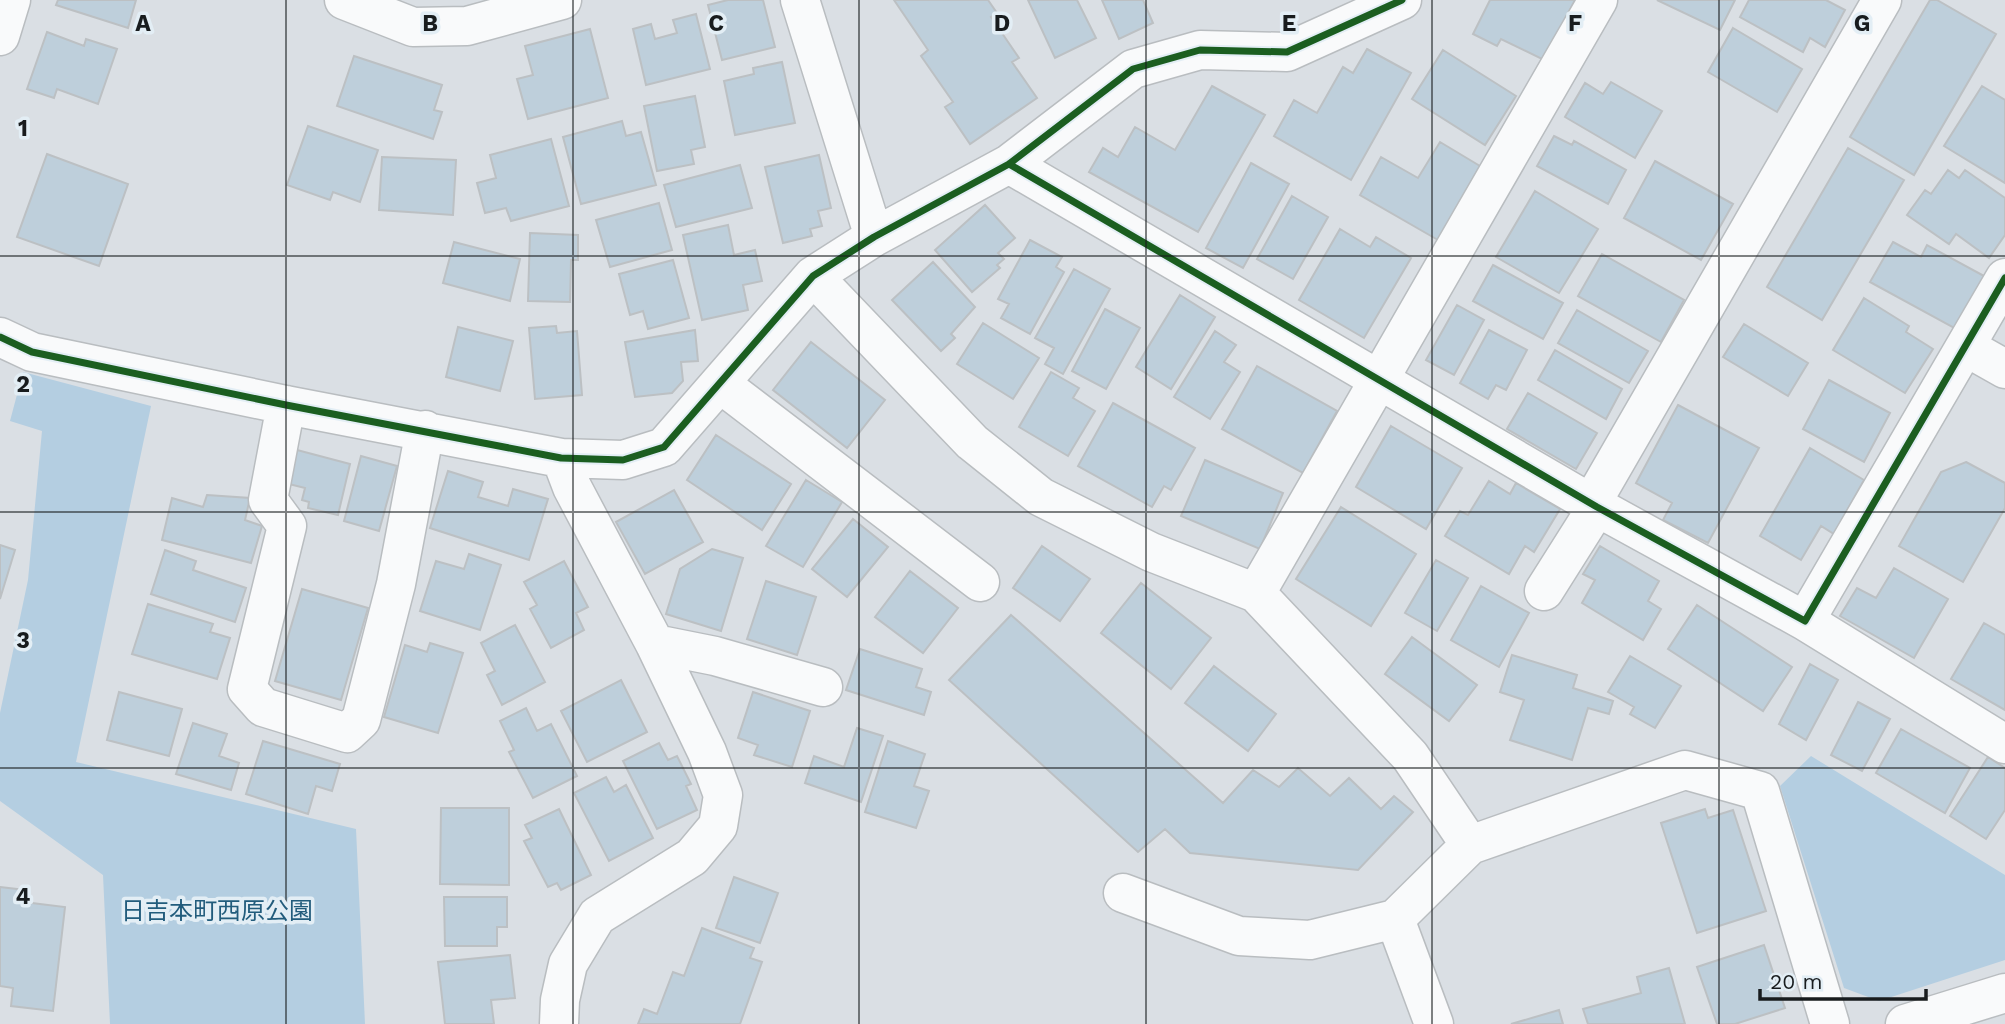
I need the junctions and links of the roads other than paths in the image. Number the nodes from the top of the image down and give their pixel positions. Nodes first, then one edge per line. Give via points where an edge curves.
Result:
1 (11, 0) edge
2 (344, 0) edge
3 (562, 0) edge
4 (800, 0) edge
5 (1402, 0) edge
6 (1598, 0) edge
7 (1882, 0) edge
8 (0, 36) edge
9 (1009, 164) junction
10 (874, 237) junction
11 (813, 276) junction
12 (2005, 278) edge
13 (0, 337) edge
14 (1966, 347) junction
15 (2005, 369) edge
16 (1380, 382) junction
17 (722, 385) junction
18 (286, 405) junction
19 (425, 430) junction
20 (561, 457) junction
21 (1594, 505) junction
22 (980, 582) dead end
23 (1544, 591) dead end
24 (1256, 593) junction
25 (1805, 621) junction
26 (655, 644) junction
27 (823, 687) dead end
28 (2005, 744) edge
29 (1471, 845) junction
30 (1123, 894) dead end
31 (1395, 919) junction
32 (2005, 993) edge
33 (559, 1024) edge
34 (1434, 1024) edge
35 (1830, 1024) edge
36 (1905, 1024) edge

1 - 8 street
2 - 3 street via 413,27 467,26
4 - 10 street
5 - 9 street via 1287,52 1200,50 1133,69
6 - 16 street
7 - 21 street
9 - 10 street
9 - 16 street
10 - 11 street
11 - 17 street
11 - 24 street via 972,442 1041,497 1151,552
12 - 14 street
13 - 18 street via 32,352
14 - 15 street
14 - 25 street
16 - 21 street
16 - 24 street
17 - 20 street via 664,447 623,460
17 - 22 street
18 - 19 street
18 - 19 street via 268,500 287,526 247,689 263,707 347,733 361,720 396,584
19 - 20 street
20 - 26 street via 572,487
21 - 23 street
21 - 25 street
24 - 29 street via 1410,756
25 - 28 street
26 - 27 street
26 - 33 street via 723,795 718,826 692,857 597,916 568,964
29 - 31 street
29 - 35 street via 1685,770 1760,791
30 - 31 street via 1239,936 1310,940
31 - 34 street
32 - 36 street

